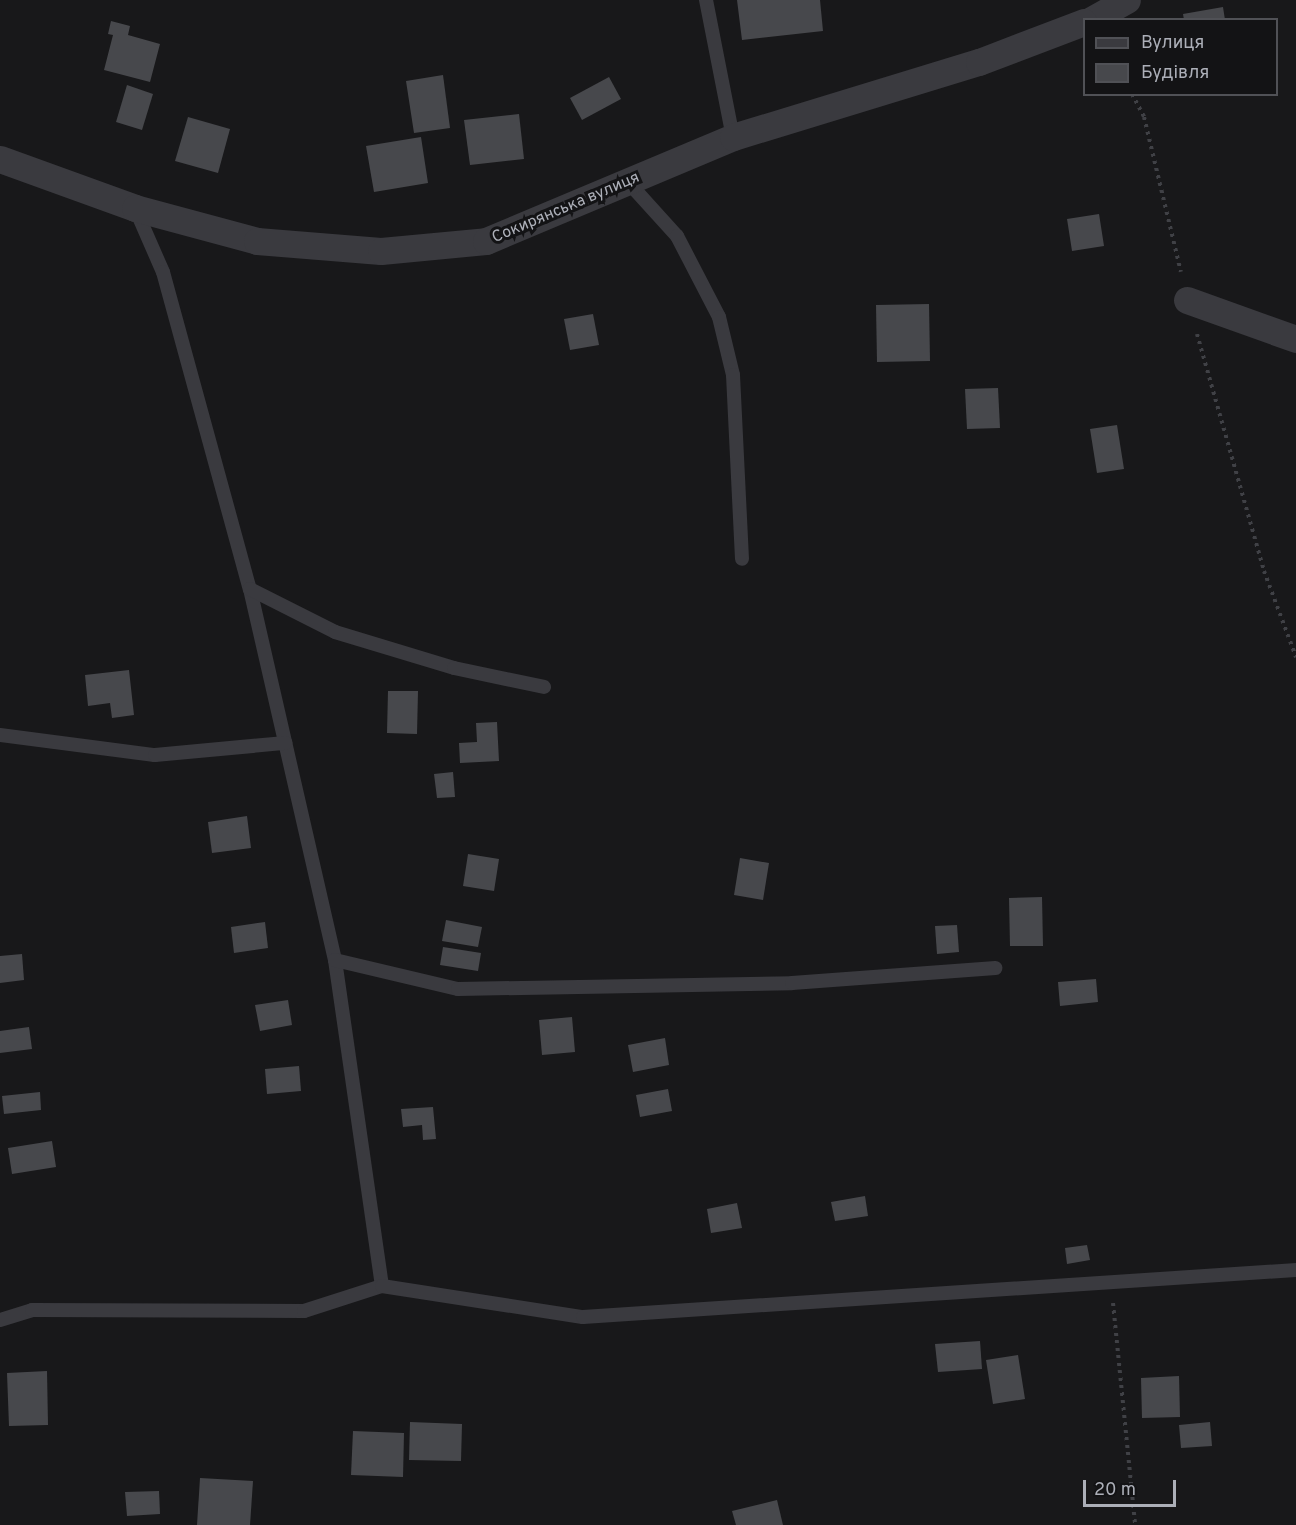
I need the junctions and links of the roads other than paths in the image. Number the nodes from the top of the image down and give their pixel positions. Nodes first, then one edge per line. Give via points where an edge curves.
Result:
1 (706, 0) edge
2 (1127, 0) edge
3 (1094, 18) edge
4 (1083, 22) edge
5 (733, 137) junction
6 (0, 159) edge
7 (628, 182) junction
8 (135, 208) junction
9 (1187, 300) road end
10 (1296, 339) edge
11 (742, 560) dead end
12 (250, 589) junction
13 (544, 687) dead end
14 (0, 735) edge
15 (285, 742) junction
16 (335, 960) junction
17 (995, 968) dead end
18 (1296, 1270) edge
19 (382, 1286) junction
20 (0, 1320) edge

1 - 5 lane
2 - 3 street
4 - 5 street, Сокирянська вулиця via 980,63
5 - 7 street, Сокирянська вулиця
6 - 8 street, Сокирянська вулиця
7 - 8 street, Сокирянська вулиця via 486,242 381,251 257,241
7 - 11 lane via 677,236 719,317 733,375
8 - 12 lane via 163,272
9 - 10 street
12 - 13 lane via 335,632 454,668
12 - 15 lane
14 - 15 lane via 154,755
15 - 16 lane
16 - 17 lane via 458,989 792,983
16 - 19 lane
18 - 19 lane via 583,1317
19 - 20 lane via 304,1311 32,1310

